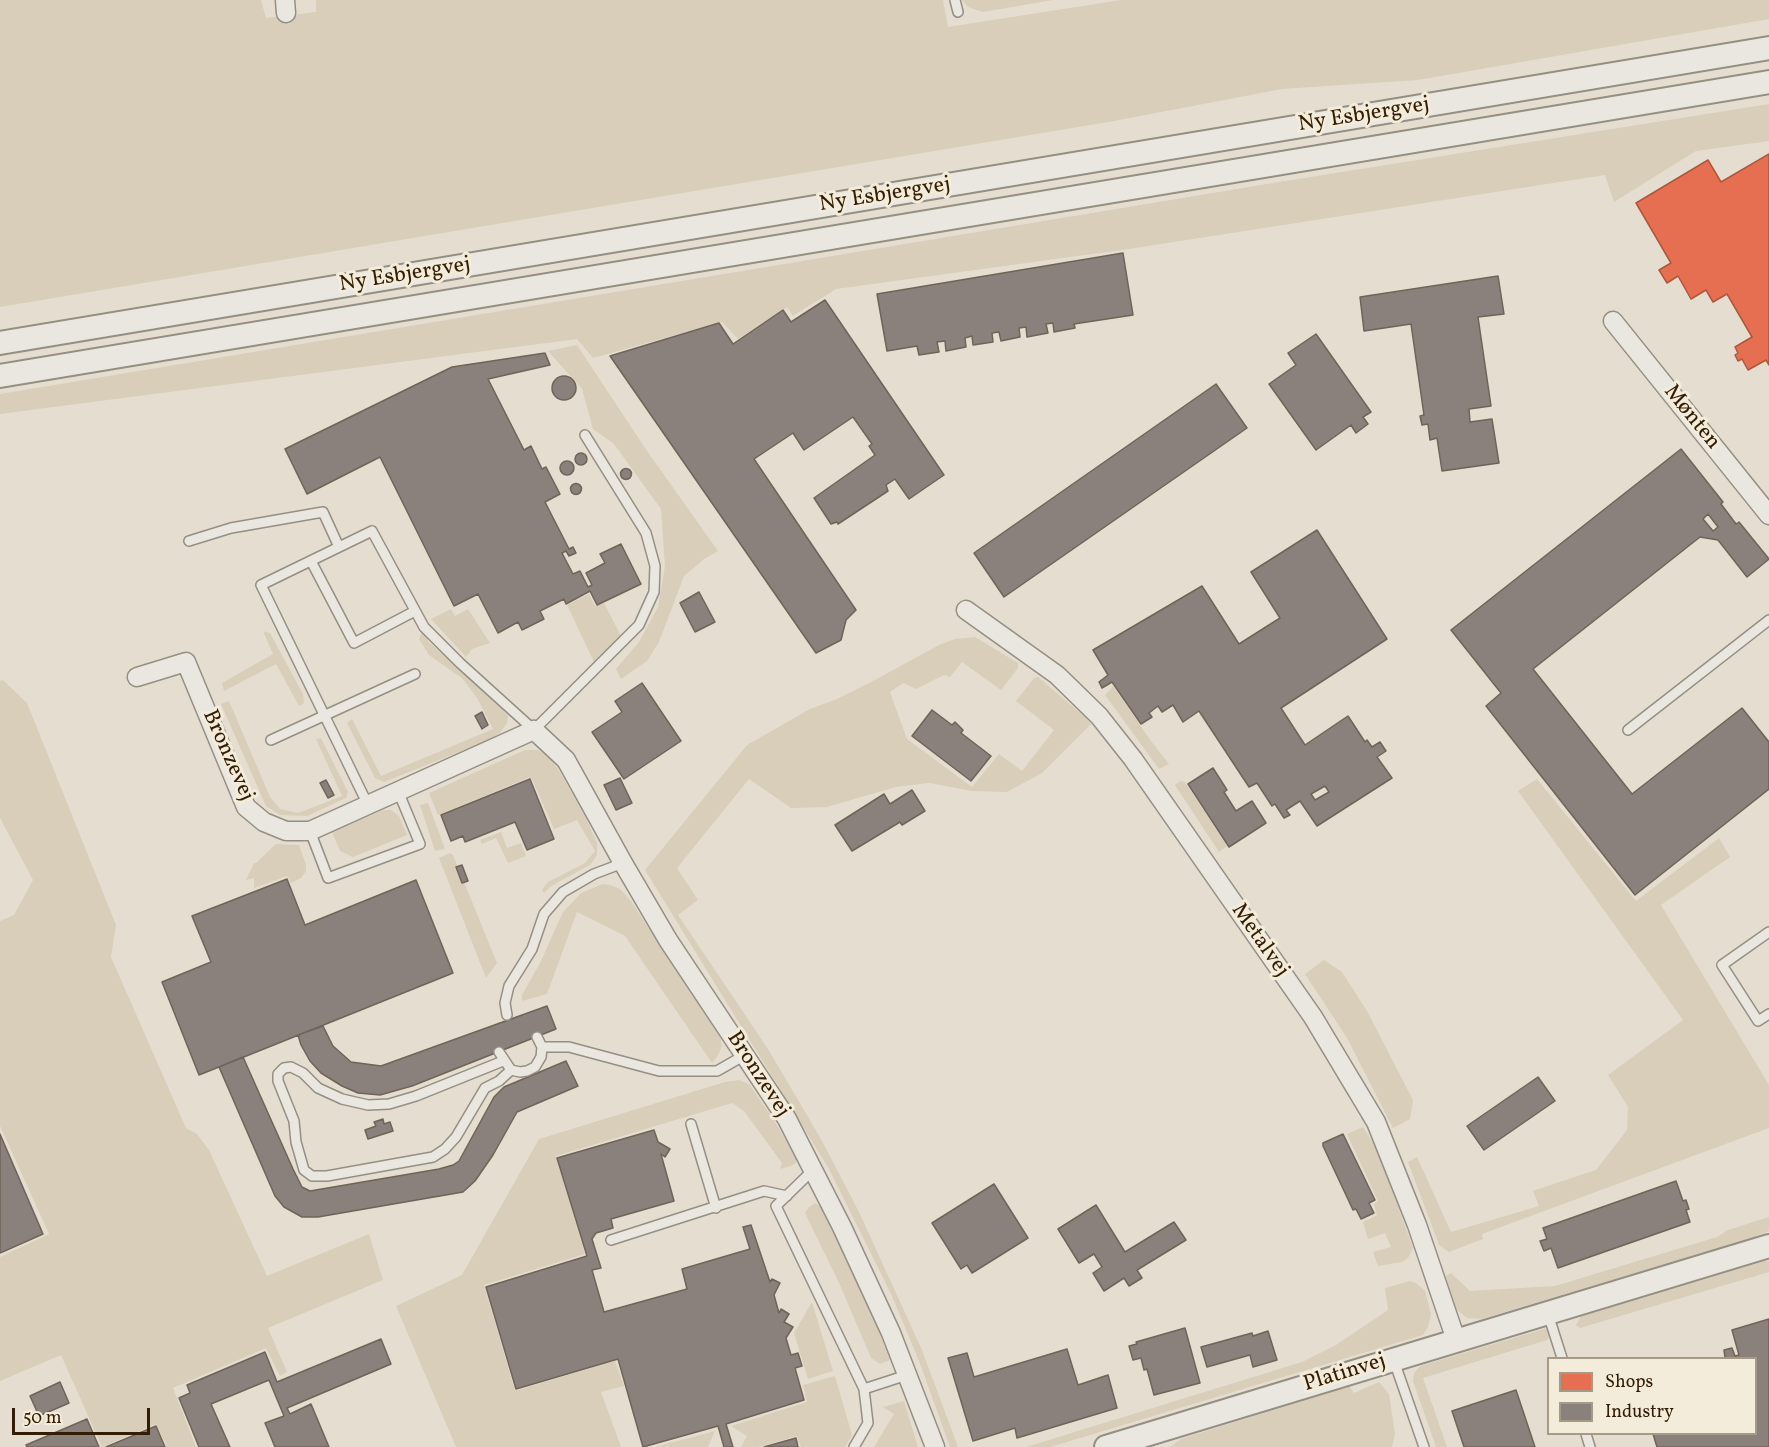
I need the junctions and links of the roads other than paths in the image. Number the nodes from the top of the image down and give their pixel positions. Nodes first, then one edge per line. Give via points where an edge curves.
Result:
1 (955, 0) edge
2 (958, 12) dead end
3 (1769, 48) edge
4 (1769, 82) edge
5 (1613, 321) dead end
6 (0, 343) edge
7 (0, 376) edge
8 (585, 435) dead end
9 (1769, 515) edge
10 (189, 541) dead end
11 (339, 547) junction
12 (312, 561) junction
13 (966, 610) dead end
14 (415, 611) junction
15 (1769, 620) edge
16 (415, 674) dead end
17 (137, 677) dead end
18 (325, 716) junction
19 (534, 730) junction
20 (1628, 730) dead end
21 (271, 740) dead end
22 (398, 791) junction
23 (368, 805) junction
24 (310, 831) junction
25 (623, 863) junction
26 (1769, 932) edge
27 (1769, 1014) edge
28 (507, 1015) dead end
29 (537, 1037) dead end
30 (542, 1047) junction
31 (745, 1055) junction
32 (511, 1070) junction
33 (691, 1124) dead end
34 (813, 1170) junction
35 (787, 1196) junction
36 (716, 1208) junction
37 (611, 1240) dead end
38 (1769, 1246) edge
39 (1548, 1314) junction
40 (1456, 1340) junction
41 (1561, 1357) edge
42 (1393, 1359) junction
43 (907, 1375) junction
44 (864, 1389) junction
45 (1144, 1441) edge
46 (854, 1447) edge
47 (935, 1447) edge
48 (1106, 1447) edge
49 (1424, 1447) edge

1 - 2 lane
3 - 6 street, Ny Esbjergvej
4 - 7 street, Ny Esbjergvej
5 - 9 street, Mønten
8 - 19 lane via 646,533 655,566 654,592 639,625
10 - 11 lane via 231,528 322,512
11 - 12 lane
11 - 14 lane, Bronzevej via 372,531
12 - 14 lane via 354,643
12 - 18 lane via 261,585
13 - 40 street, Metalvej via 1057,675 1099,716 1312,1017 1376,1122 1417,1225
14 - 19 lane, Bronzevej via 443,647
15 - 20 lane
16 - 18 lane
17 - 24 street, Bronzevej via 186,662 246,807 264,822 286,831
18 - 21 lane
18 - 23 lane
19 - 22 street, Bronzevej
19 - 25 street, Bronzevej via 566,760
22 - 23 street, Bronzevej
22 - 24 lane via 420,844 328,878
23 - 24 street, Bronzevej
25 - 28 lane via 563,892 544,914 532,949 509,986
25 - 31 street, Bronzevej via 668,940
26 - 27 lane via 1722,965 1758,1021
29 - 30 lane
30 - 31 lane via 568,1047 659,1071 717,1071
30 - 32 lane via 535,1067 520,1072
31 - 34 street, Bronzevej via 787,1119
32 - 32 lane via 484,1088 456,1137 433,1156 327,1176 312,1176 304,1170 294,1121 278,1081 278,1074 291,1068 303,1073 318,1089 368,1105 416,1096 501,1057
33 - 36 lane
34 - 35 lane
34 - 43 street, Bronzevej
35 - 36 lane via 764,1191
35 - 44 lane via 776,1206
36 - 37 lane
38 - 39 street, Platinvej
39 - 40 street, Platinvej
39 - 41 lane
40 - 42 street, Platinvej
42 - 45 street, Platinvej
42 - 49 lane
43 - 44 lane
43 - 47 street, Bronzevej
44 - 46 lane via 868,1423
45 - 48 street, Platinvej

